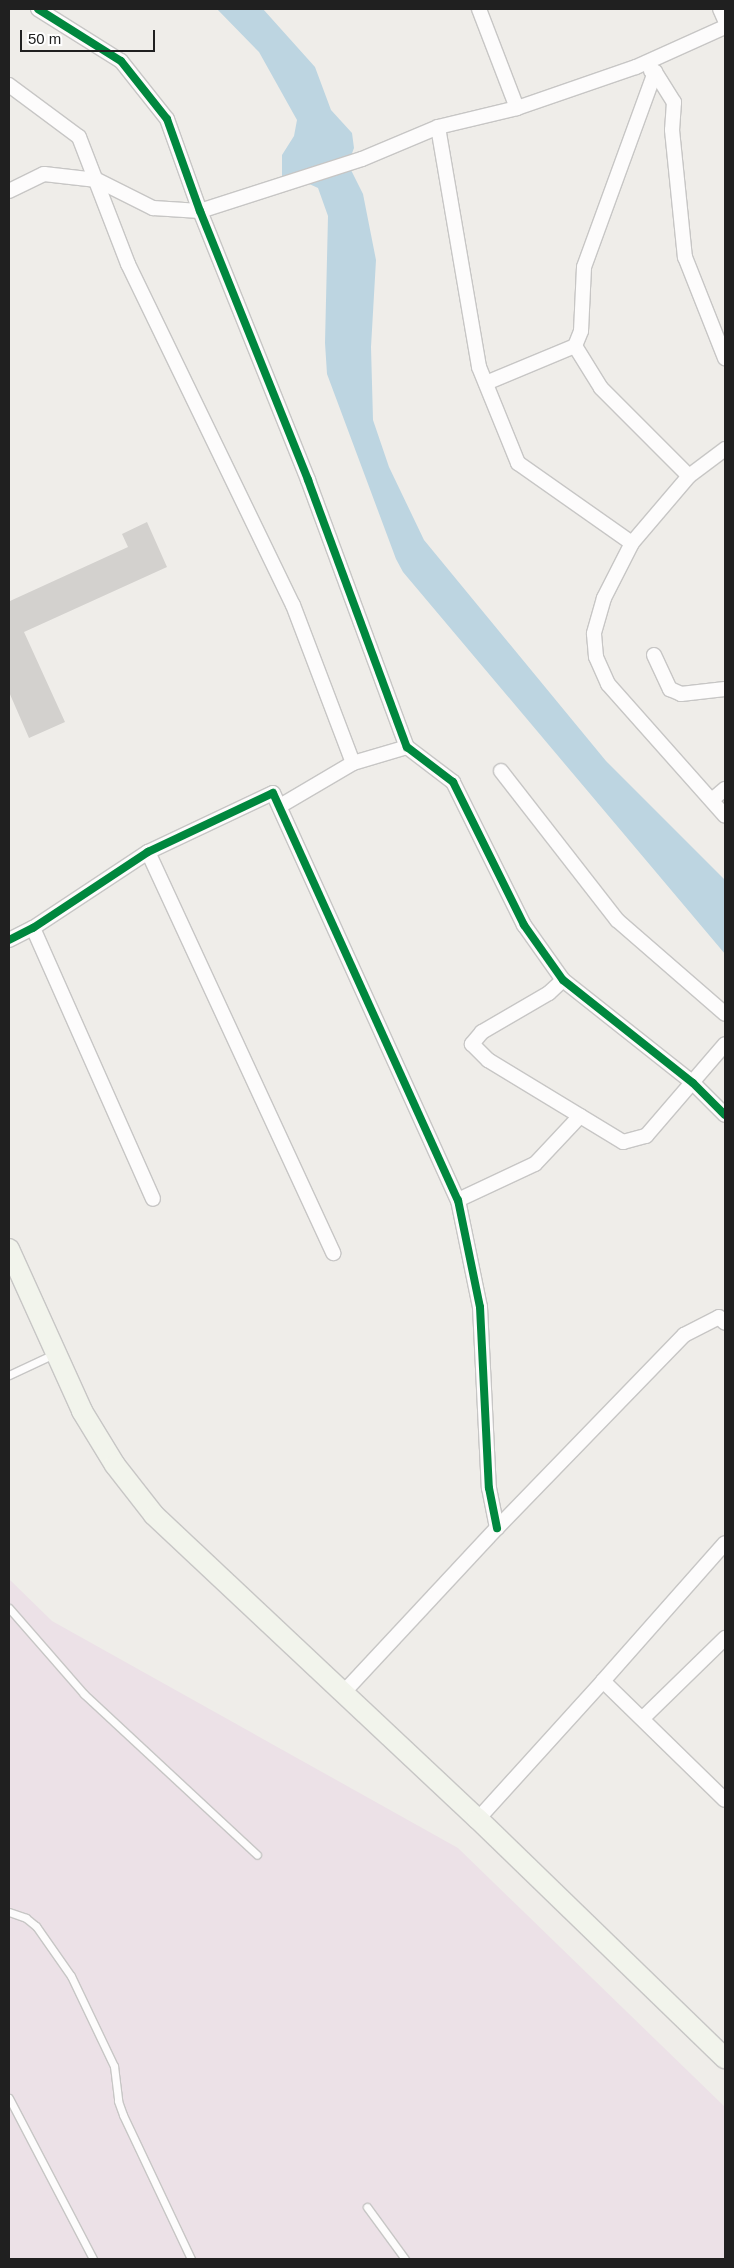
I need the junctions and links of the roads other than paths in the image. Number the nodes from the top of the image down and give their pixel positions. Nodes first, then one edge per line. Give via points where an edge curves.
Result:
1 (38, 9) edge
2 (479, 9) edge
3 (720, 9) edge
4 (725, 20) edge
5 (725, 27) edge
6 (636, 67) junction
7 (655, 72) junction
8 (9, 85) edge
9 (517, 108) junction
10 (438, 127) junction
11 (97, 180) junction
12 (9, 190) edge
13 (200, 211) junction
14 (575, 346) junction
15 (725, 358) edge
16 (486, 383) junction
17 (725, 449) edge
18 (688, 476) junction
19 (632, 543) junction
20 (654, 655) dead end
21 (725, 689) edge
22 (407, 747) junction
23 (353, 763) junction
24 (501, 771) dead end
25 (725, 788) edge
26 (713, 799) junction
27 (280, 806) junction
28 (725, 816) edge
29 (148, 852) junction
30 (33, 928) junction
31 (9, 940) edge
32 (563, 980) junction
33 (725, 1014) edge
34 (725, 1044) edge
35 (693, 1083) junction
36 (725, 1115) edge
37 (580, 1116) junction
38 (153, 1199) dead end
39 (458, 1200) junction
40 (9, 1249) edge
41 (333, 1253) dead end
42 (725, 1322) edge
43 (56, 1353) junction
44 (9, 1375) edge
45 (497, 1528) junction
46 (725, 1543) edge
47 (9, 1608) edge
48 (725, 1638) edge
49 (603, 1681) junction
50 (343, 1693) junction
51 (643, 1718) junction
52 (725, 1800) edge
53 (478, 1819) junction
54 (257, 1854) dead end
55 (9, 1912) edge
56 (725, 2058) edge
57 (9, 2098) edge
58 (367, 2207) dead end
59 (93, 2259) edge
60 (192, 2259) edge
61 (405, 2259) edge

1 - 13 street via 121,61 167,119
2 - 9 street
3 - 4 street
5 - 6 street
6 - 7 street
6 - 9 street
7 - 14 street via 584,267 581,331
7 - 15 street via 674,102 672,130 685,257
8 - 11 street via 79,137
9 - 10 street
10 - 13 street via 362,159
10 - 16 street via 480,366
11 - 12 street via 44,174
11 - 13 street via 152,208
11 - 23 street via 128,264 293,605
13 - 22 street via 308,480
14 - 16 street
14 - 18 street via 601,388
16 - 19 street via 518,463
17 - 18 street
18 - 19 street
19 - 26 street via 604,598 594,634 596,657 608,684
20 - 21 street via 670,689 681,694
22 - 23 street
22 - 32 street via 454,782 524,926
23 - 27 street
24 - 33 street via 617,920
25 - 26 street
26 - 28 street
27 - 29 street via 273,793
27 - 39 street
29 - 30 street
29 - 41 street
30 - 31 street
30 - 38 street
32 - 35 street
32 - 37 street via 549,993 482,1032 472,1044 488,1060
34 - 35 street
35 - 36 street
35 - 37 street via 646,1136 623,1142
37 - 39 street via 535,1164
39 - 45 street via 480,1307 490,1488
40 - 43 main road
42 - 45 street via 719,1317 684,1335
43 - 44 lane
43 - 50 main road via 97,1439 144,1503 176,1538
45 - 50 street
46 - 49 street
47 - 54 lane via 84,1694
48 - 51 street
49 - 51 street
49 - 53 street
50 - 53 main road
51 - 52 street
53 - 56 main road
55 - 60 lane via 36,1926 71,1976 114,2066 123,2115
57 - 59 lane
58 - 61 lane

